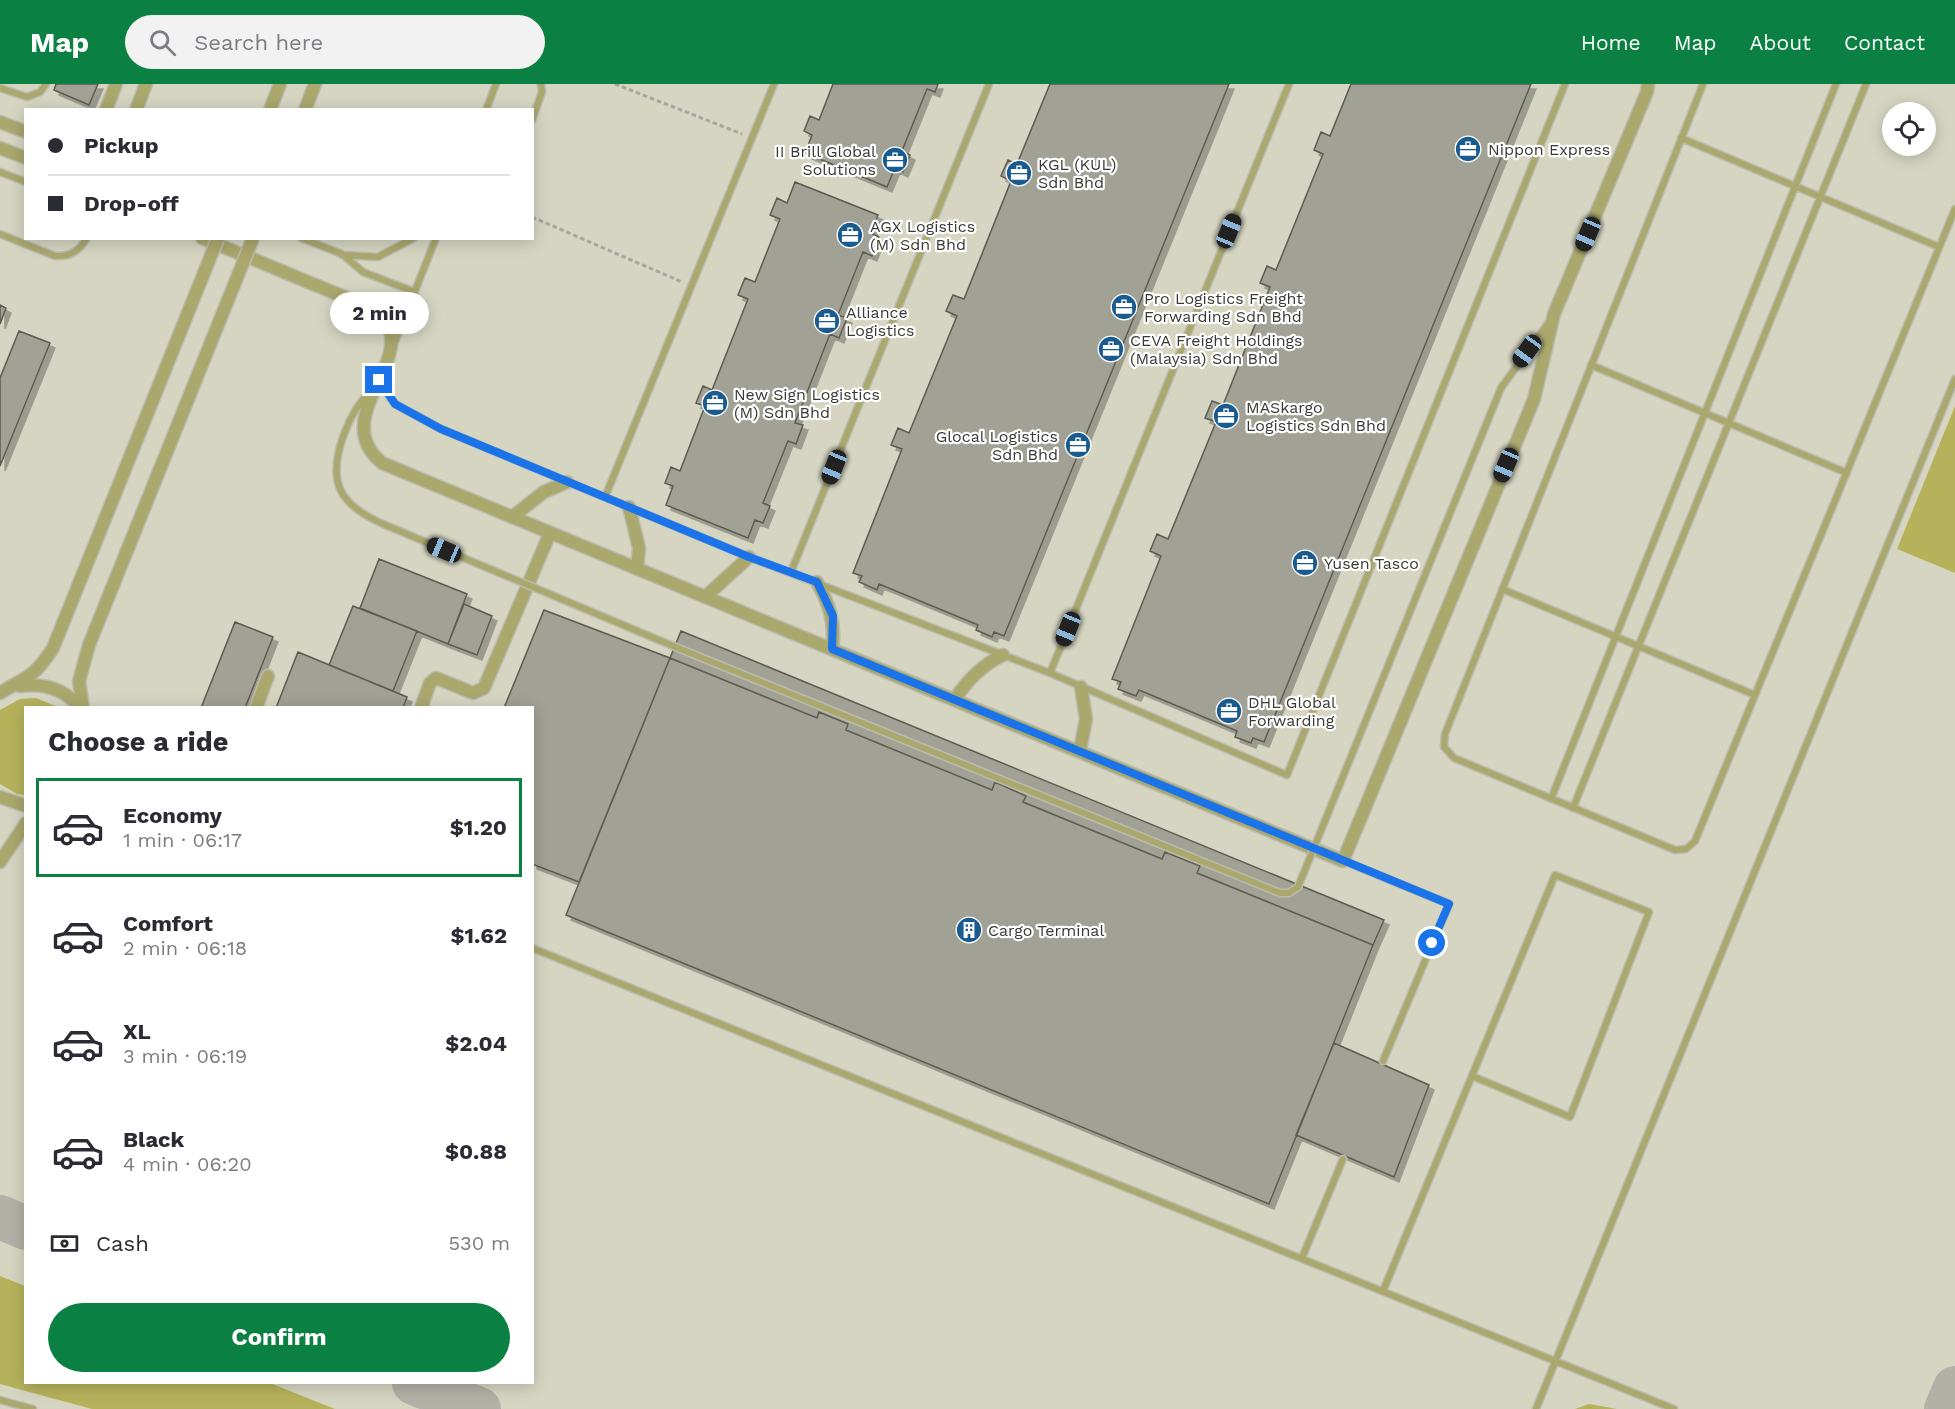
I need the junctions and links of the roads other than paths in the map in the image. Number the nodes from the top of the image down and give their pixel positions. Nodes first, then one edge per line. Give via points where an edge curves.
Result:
1 (46, 84) edge
2 (116, 84) edge
3 (146, 84) edge
4 (280, 84) edge
5 (315, 84) edge
6 (496, 84) edge
7 (541, 84) edge
8 (774, 84) edge
9 (989, 84) edge
10 (1289, 84) edge
11 (1565, 84) edge
12 (1648, 84) edge
13 (1702, 84) edge
14 (1836, 84) edge
15 (1866, 84) edge
16 (0, 88) edge
17 (107, 108) edge
18 (137, 108) edge
19 (271, 108) edge
20 (306, 108) edge
21 (487, 108) edge
22 (534, 114) edge
23 (0, 122) edge
24 (24, 131) edge
25 (1681, 138) junction
26 (0, 148) edge
27 (24, 157) edge
28 (0, 172) edge
29 (24, 181) edge
30 (1795, 186) junction
31 (1820, 196) junction
32 (1955, 209) edge
33 (0, 234) edge
34 (86, 240) edge
35 (207, 240) edge
36 (217, 240) edge
37 (252, 240) edge
38 (306, 240) edge
39 (410, 240) edge
40 (435, 240) edge
41 (1940, 247) junction
42 (342, 254) junction
43 (415, 292) junction
44 (1554, 314) junction
45 (392, 348) junction
46 (1592, 364) junction
47 (1955, 379) edge
48 (379, 380) junction
49 (1705, 412) junction
50 (1729, 423) junction
51 (1847, 472) junction
52 (567, 482) junction
53 (605, 497) junction
54 (629, 507) junction
55 (512, 517) junction
56 (550, 533) junction
57 (749, 557) junction
58 (637, 569) junction
59 (791, 572) junction
60 (817, 582) junction
61 (1502, 590) junction
62 (705, 597) junction
63 (1615, 637) junction
64 (1639, 647) junction
65 (832, 649) junction
66 (1003, 655) junction
67 (1050, 674) junction
68 (268, 676) dead end
69 (1081, 687) junction
70 (4, 691) edge
71 (1755, 695) junction
72 (955, 699) junction
73 (80, 706) edge
74 (82, 706) edge
75 (257, 706) edge
76 (422, 706) edge
77 (1080, 750) junction
78 (0, 797) edge
79 (1551, 799) junction
80 (24, 805) edge
81 (1574, 808) junction
82 (24, 827) edge
83 (1343, 861) junction
84 (0, 862) edge
85 (534, 949) edge
86 (1383, 1061) dead end
87 (1472, 1076) junction
88 (1343, 1159) dead end
89 (1302, 1258) junction
90 (1383, 1291) junction
91 (1556, 1361) junction
92 (0, 1400) edge
93 (33, 1409) edge
94 (1536, 1409) edge
95 (1674, 1409) edge

1 - 16 lane via 40,92 27,97
2 - 17 street
3 - 18 street
4 - 19 street
5 - 20 street
6 - 21 lane
7 - 22 lane
8 - 53 lane
9 - 59 lane
10 - 67 lane
11 - 69 lane via 1287,775
12 - 44 street
13 - 25 lane
14 - 30 lane
15 - 31 lane
23 - 24 street
25 - 30 lane
25 - 46 lane
26 - 27 street
28 - 29 lane
30 - 31 lane
30 - 49 lane
31 - 41 lane
31 - 50 lane
32 - 41 lane
33 - 34 lane via 55,256 79,249
35 - 45 street via 371,308 388,325
36 - 70 street, bridge via 53,648 35,672
37 - 74 street, bridge via 88,645 79,681
38 - 42 lane
39 - 42 lane via 378,257
40 - 43 lane
41 - 51 lane
42 - 43 lane via 363,272
43 - 45 lane
44 - 48 lane, bridge via 1501,388 1298,887 1289,893 1280,893 673,646 352,508 340,489 336,455 353,409
44 - 83 street via 1534,399
45 - 48 street
46 - 49 lane
46 - 61 lane
47 - 91 lane
48 - 52 lane via 388,397 412,415
48 - 55 street via 364,424 367,448 382,464
49 - 50 lane
49 - 63 lane
50 - 51 lane
50 - 64 lane
51 - 71 lane
52 - 53 lane
52 - 55 street via 544,492
53 - 54 lane
54 - 57 lane
54 - 58 street via 639,548
55 - 56 street
56 - 58 street
56 - 76 street via 484,688 473,693 436,678 430,683
57 - 59 lane
57 - 62 street
58 - 62 street
59 - 60 lane
60 - 65 street via 833,616
60 - 66 lane
61 - 63 lane
61 - 79 lane via 1445,734 1444,747 1454,758
62 - 65 street
63 - 64 lane
63 - 79 lane
64 - 71 lane
64 - 81 lane
65 - 72 street
66 - 67 lane
66 - 72 street via 987,662
67 - 69 lane
68 - 75 street
69 - 77 street via 1086,719
70 - 73 street via 34,684 55,688
71 - 81 lane via 1695,842 1686,849 1675,850
72 - 77 street
77 - 83 street
78 - 80 street
79 - 81 lane
82 - 84 street
83 - 86 lane via 1449,904
85 - 89 lane
87 - 87 lane via 1555,875 1649,912 1570,1117
87 - 90 lane
88 - 89 lane
89 - 90 lane
90 - 91 lane
91 - 94 lane
91 - 95 lane
92 - 93 lane

